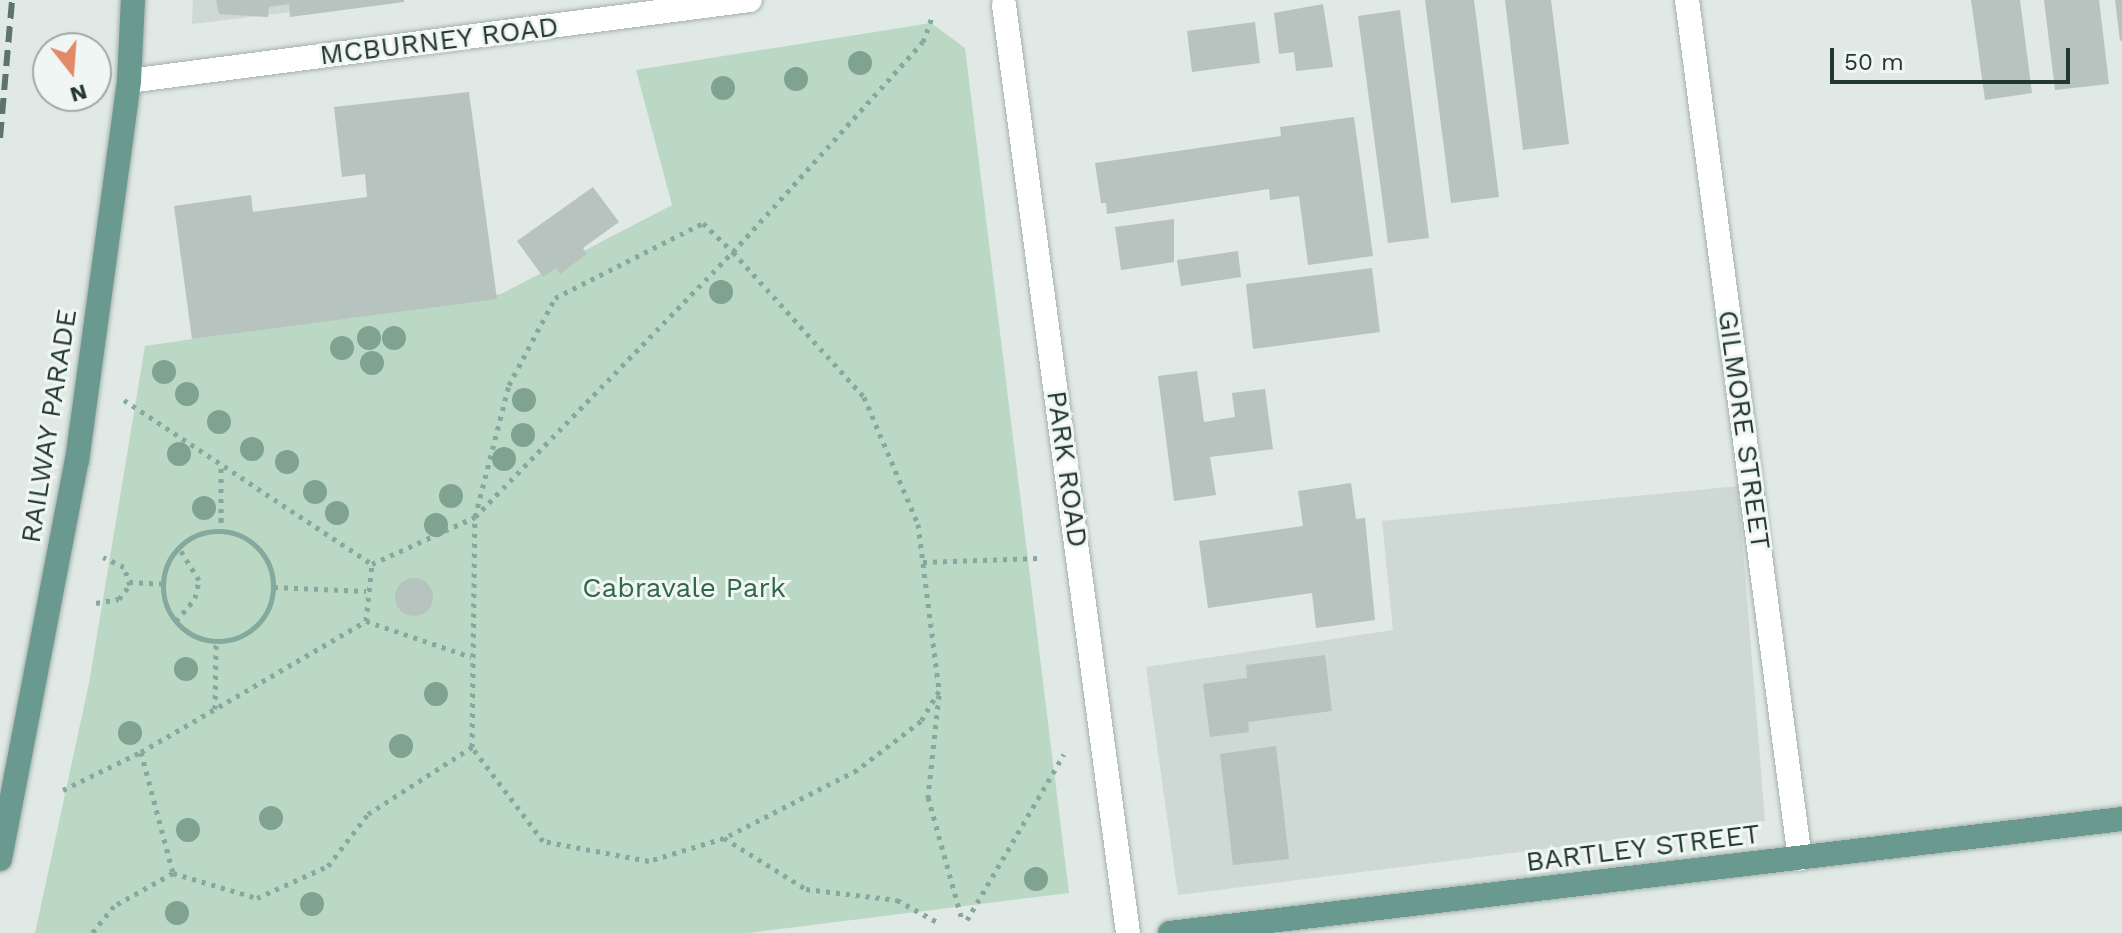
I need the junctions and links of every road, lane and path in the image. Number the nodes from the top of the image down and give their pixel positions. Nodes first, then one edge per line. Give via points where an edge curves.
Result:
1 (133, 0) edge
2 (750, 0) edge
3 (1687, 0) edge
4 (1003, 2) edge
5 (932, 17) dead end
6 (129, 81) junction
7 (733, 252) junction
8 (124, 400) dead end
9 (221, 464) junction
10 (475, 517) junction
11 (221, 532) junction
12 (179, 548) junction
13 (103, 557) dead end
14 (1040, 558) dead end
15 (923, 562) junction
16 (372, 564) junction
17 (129, 582) junction
18 (163, 584) junction
19 (274, 587) junction
20 (366, 591) junction
21 (96, 603) dead end
22 (176, 621) junction
23 (366, 621) junction
24 (216, 642) junction
25 (471, 657) junction
26 (939, 691) junction
27 (215, 709) junction
28 (472, 747) junction
29 (141, 752) junction
30 (1064, 754) dead end
31 (63, 790) dead end
32 (2122, 819) edge
33 (724, 838) junction
34 (0, 859) edge
35 (1800, 859) junction
36 (173, 873) junction
37 (939, 923) dead end
38 (92, 933) edge
39 (1128, 933) edge
40 (1170, 933) edge

1 - 6 main road, RAILWAY PARADE
2 - 6 street, MCBURNEY ROAD
3 - 35 street, GILMORE STREET
4 - 39 street, PARK ROAD
5 - 7 path via 923,42
6 - 34 main road, RAILWAY PARADE via 77,461
7 - 10 path
7 - 10 path via 703,223 555,298 509,385
7 - 15 path via 864,397 918,524
8 - 9 path
9 - 11 path
9 - 16 path
10 - 16 path
10 - 25 path
11 - 12 path via 197,536
11 - 19 path via 255,544 272,570
12 - 18 path
12 - 22 path via 199,580 195,598
13 - 17 path via 124,567
14 - 15 path
15 - 26 path
16 - 20 path
17 - 18 path
17 - 21 path via 119,599
18 - 22 path
19 - 20 path
19 - 24 path via 266,616 255,628
20 - 23 path
22 - 24 path via 194,637
23 - 25 path
23 - 27 path
24 - 27 path
25 - 28 path
26 - 30 path via 928,797 965,920
26 - 33 path via 921,721 857,770
27 - 29 path
28 - 33 path via 543,841 649,861
28 - 36 path via 368,814 328,866 257,898
29 - 31 path
29 - 36 path
32 - 35 main road, BARTLEY STREET
33 - 37 path via 806,889 897,900
35 - 40 main road, BARTLEY STREET
36 - 38 path via 114,906

